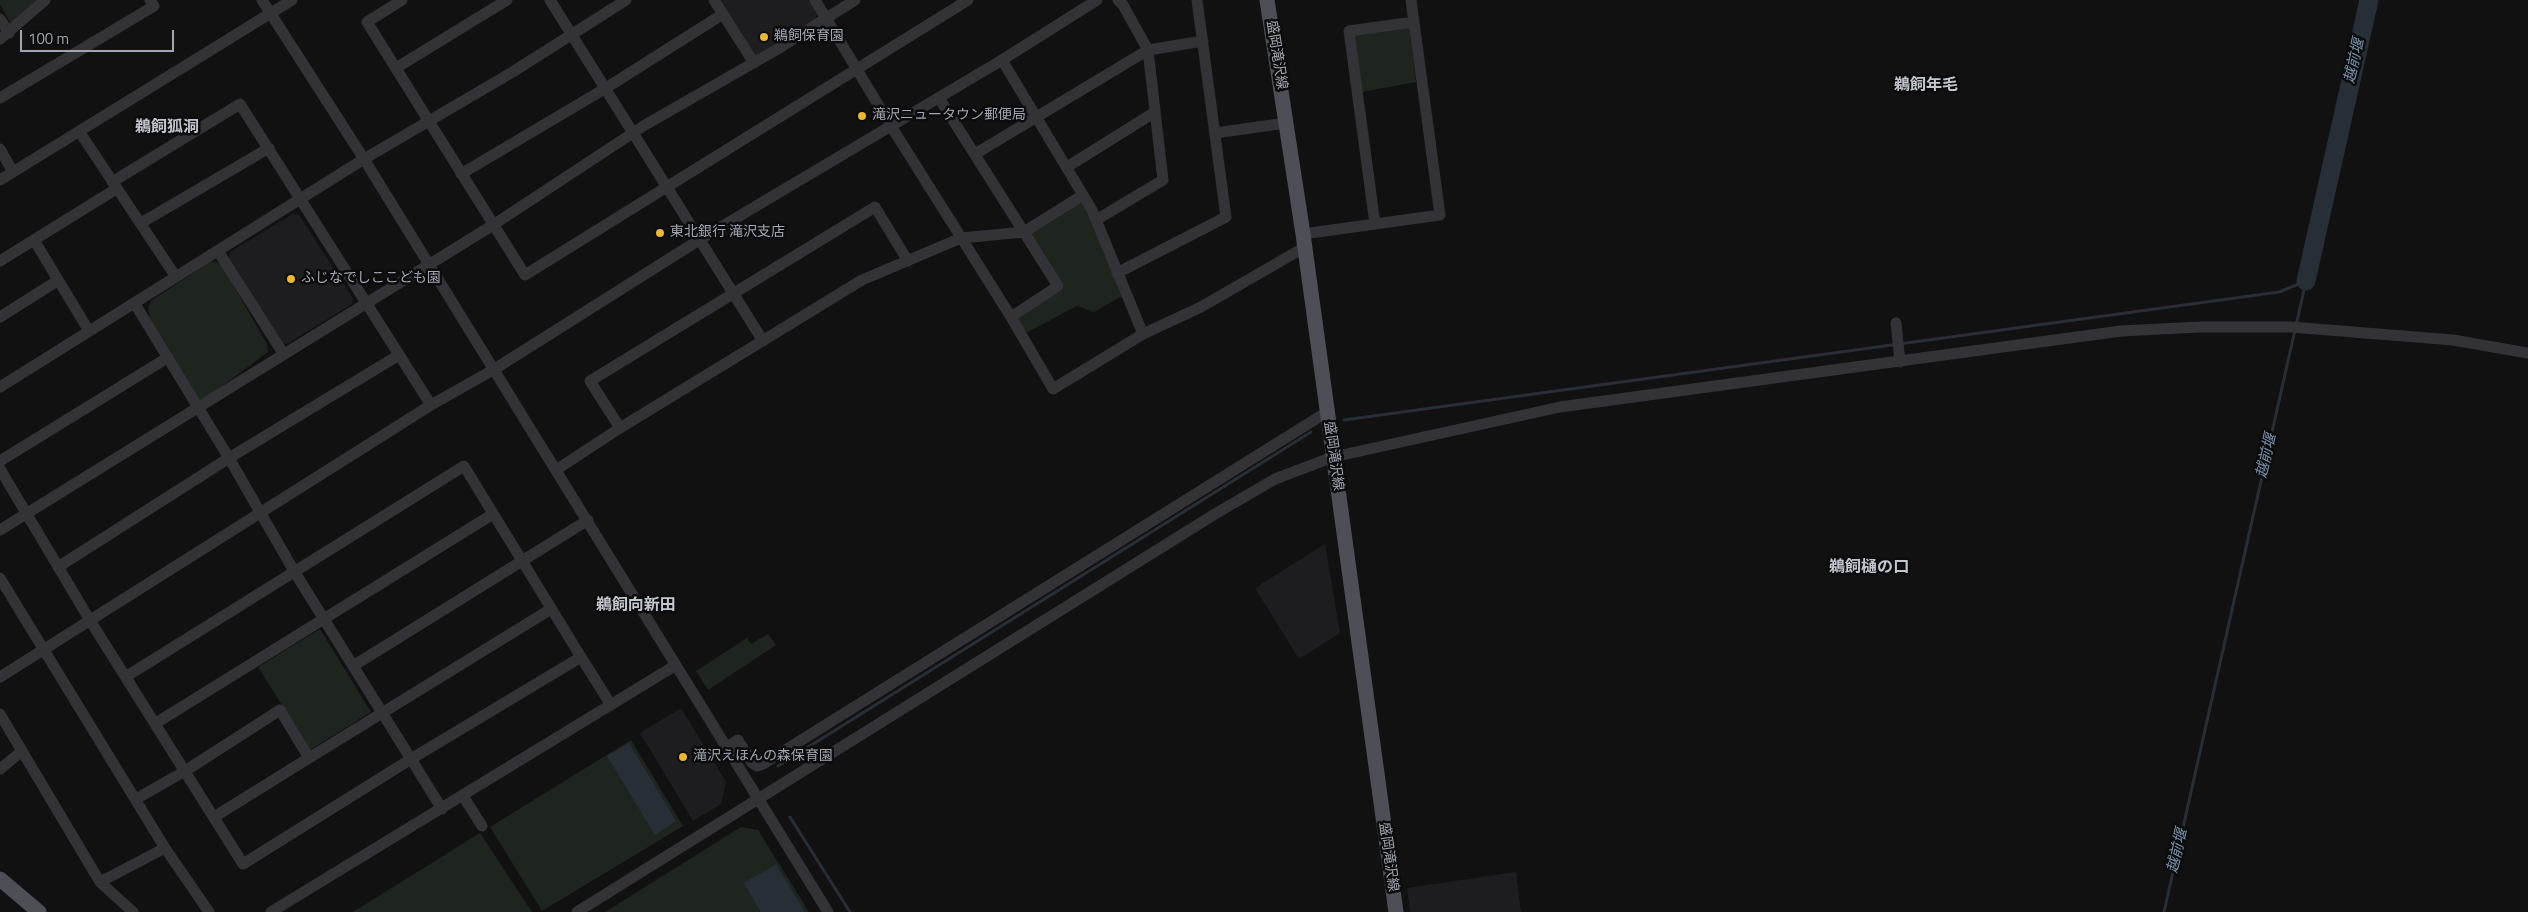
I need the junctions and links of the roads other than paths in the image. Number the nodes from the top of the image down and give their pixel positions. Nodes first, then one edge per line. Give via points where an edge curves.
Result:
1 (45, 0) edge
2 (150, 0) edge
3 (262, 0) edge
4 (292, 0) edge
5 (402, 0) edge
6 (507, 0) edge
7 (550, 0) edge
8 (626, 0) edge
9 (714, 0) edge
10 (815, 0) edge
11 (855, 0) edge
12 (968, 0) edge
13 (1097, 0) edge
14 (1118, 0) edge
15 (1197, 0) edge
16 (1268, 0) edge
17 (1411, 0) edge
18 (270, 13) junction
19 (723, 14) junction
20 (826, 18) junction
21 (0, 19) edge
22 (1414, 22) junction
23 (571, 34) junction
24 (4, 36) edge
25 (1203, 41) junction
26 (1148, 50) junction
27 (1002, 60) junction
28 (754, 63) junction
29 (396, 68) junction
30 (857, 70) junction
31 (606, 88) junction
32 (0, 98) edge
33 (938, 98) junction
34 (1155, 112) junction
35 (1037, 117) junction
36 (429, 121) junction
37 (1286, 123) junction
38 (890, 126) junction
39 (79, 131) junction
40 (635, 133) junction
41 (1215, 133) junction
42 (269, 148) junction
43 (0, 149) edge
44 (975, 154) junction
45 (364, 159) junction
46 (1067, 167) junction
47 (13, 172) junction
48 (462, 174) junction
49 (0, 180) edge
50 (114, 185) junction
51 (667, 186) junction
52 (1084, 195) junction
53 (299, 200) junction
54 (1096, 220) junction
55 (141, 223) junction
56 (1374, 224) junction
57 (493, 225) junction
58 (1024, 232) junction
59 (961, 238) junction
60 (34, 240) junction
61 (699, 240) junction
62 (1304, 240) junction
63 (218, 251) junction
64 (0, 261) edge
65 (908, 261) junction
66 (428, 264) junction
67 (1117, 272) junction
68 (176, 277) junction
69 (58, 281) junction
70 (734, 295) junction
71 (366, 303) junction
72 (135, 304) junction
73 (0, 317) edge
74 (1011, 317) junction
75 (1896, 323) dead end
76 (89, 331) junction
77 (1143, 334) junction
78 (763, 341) junction
79 (283, 353) junction
80 (2528, 353) edge
81 (399, 355) junction
82 (167, 358) junction
83 (1900, 362) junction
84 (493, 370) junction
85 (0, 387) edge
86 (431, 405) junction
87 (197, 408) junction
88 (1328, 412) junction
89 (620, 428) junction
90 (1333, 457) junction
91 (229, 458) junction
92 (0, 461) edge
93 (0, 469) edge
94 (556, 470) junction
95 (261, 513) junction
96 (26, 514) junction
97 (493, 514) junction
98 (588, 520) junction
99 (0, 530) edge
100 (522, 561) junction
101 (58, 567) junction
102 (294, 571) junction
103 (0, 578) edge
104 (551, 609) junction
105 (323, 618) junction
106 (91, 622) junction
107 (42, 649) junction
108 (581, 657) junction
109 (353, 666) junction
110 (676, 666) junction
111 (127, 676) junction
112 (0, 677) edge
113 (611, 705) junction
114 (383, 713) junction
115 (0, 714) edge
116 (156, 723) junction
117 (727, 747) junction
118 (22, 751) junction
119 (309, 758) junction
120 (411, 759) junction
121 (0, 769) edge
122 (185, 771) junction
123 (463, 796) junction
124 (758, 798) junction
125 (136, 799) junction
126 (442, 809) junction
127 (214, 817) junction
128 (482, 826) dead end
129 (165, 848) junction
130 (0, 879) edge
131 (100, 882) junction
132 (39, 912) edge
133 (133, 912) edge
134 (208, 912) edge
135 (271, 912) edge
136 (578, 912) edge
137 (828, 912) edge
138 (1396, 912) edge

1 - 24 street
2 - 32 street via 154,6
3 - 18 street
4 - 18 street
5 - 29 street via 367,22
6 - 29 street
7 - 23 street
8 - 23 street
9 - 19 street
10 - 20 street
11 - 20 street
12 - 30 street
13 - 27 street
14 - 26 street
15 - 25 street
16 - 37 main road, 盛岡滝沢線
17 - 22 street
18 - 39 street
18 - 45 street
19 - 28 street
19 - 31 street
20 - 28 street
20 - 30 street
21 - 24 street
22 - 56 street via 1349,31
22 - 56 street via 1440,215
23 - 31 street
23 - 36 street
25 - 26 street
25 - 41 street
26 - 34 street
26 - 35 street
27 - 33 street
27 - 35 street
28 - 40 street
29 - 36 street
30 - 38 street
30 - 51 street
31 - 40 street
31 - 48 street
33 - 38 street
33 - 44 street
34 - 46 street
34 - 54 street via 1163,180
35 - 44 street
35 - 46 street
36 - 45 street
36 - 48 street
37 - 41 street
37 - 62 main road, 盛岡滝沢線
38 - 59 street
38 - 61 street
39 - 47 street
39 - 50 street
40 - 51 street
40 - 57 street
41 - 67 street via 1226,218
42 - 50 street via 240,104
42 - 53 street
42 - 55 street
43 - 47 street
44 - 58 street
45 - 53 street
45 - 66 street
46 - 52 street
47 - 49 street
48 - 57 street
50 - 55 street
50 - 60 street
51 - 57 street via 526,275
51 - 61 street
52 - 54 street
52 - 58 street
53 - 63 street
53 - 71 street
54 - 67 street
55 - 68 street
56 - 62 street
57 - 66 street
58 - 59 street
58 - 74 street via 1058,286
59 - 65 street
59 - 74 street
60 - 64 street
60 - 69 street
61 - 70 street
61 - 84 street
62 - 77 street via 1201,307
62 - 88 main road, 盛岡滝沢線
63 - 68 street
63 - 79 street
65 - 70 street via 875,207
65 - 78 street via 862,280
66 - 71 street
66 - 84 street
67 - 77 street
68 - 72 street
69 - 73 street
69 - 76 street
70 - 78 street
70 - 89 street via 590,381
71 - 79 street
71 - 81 street
72 - 76 street
72 - 82 street
74 - 77 street via 1053,389
75 - 83 street
76 - 85 street
78 - 89 street
79 - 87 street
80 - 83 street via 2453,340 2295,328 2200,327 2121,331
81 - 86 street
81 - 91 street
82 - 87 street
82 - 92 street
83 - 90 street via 1560,407
84 - 86 street
84 - 94 street
86 - 95 street
87 - 91 street
87 - 96 street
88 - 90 main road, 盛岡滝沢線
88 - 117 street via 762,764 752,763 738,740
89 - 94 street
90 - 124 street via 1275,479 1223,509
90 - 138 main road, 盛岡滝沢線
91 - 95 street
91 - 101 street
93 - 96 street
94 - 98 street
95 - 102 street
95 - 106 street
96 - 99 street
96 - 101 street
97 - 100 street
97 - 102 street via 464,466
97 - 105 street
98 - 100 street
98 - 110 street
100 - 104 street
100 - 109 street
101 - 106 street
102 - 105 street
102 - 111 street
103 - 107 street
104 - 108 street
104 - 114 street
105 - 109 street
105 - 116 street
106 - 107 street
106 - 111 street
107 - 112 street
107 - 125 street
108 - 113 street
108 - 120 street
109 - 114 street
110 - 113 street
110 - 117 street
111 - 116 street
113 - 123 street
114 - 119 street
114 - 120 street
115 - 118 street
116 - 122 street
117 - 124 street
118 - 121 street
118 - 131 street
119 - 122 street via 280,710
119 - 127 street
120 - 126 street
120 - 127 street via 243,864
122 - 125 street
122 - 127 street
123 - 126 street
123 - 128 street
124 - 136 street
124 - 137 street
125 - 129 street
126 - 135 street
129 - 131 street
129 - 134 street
130 - 132 main road
131 - 133 street

